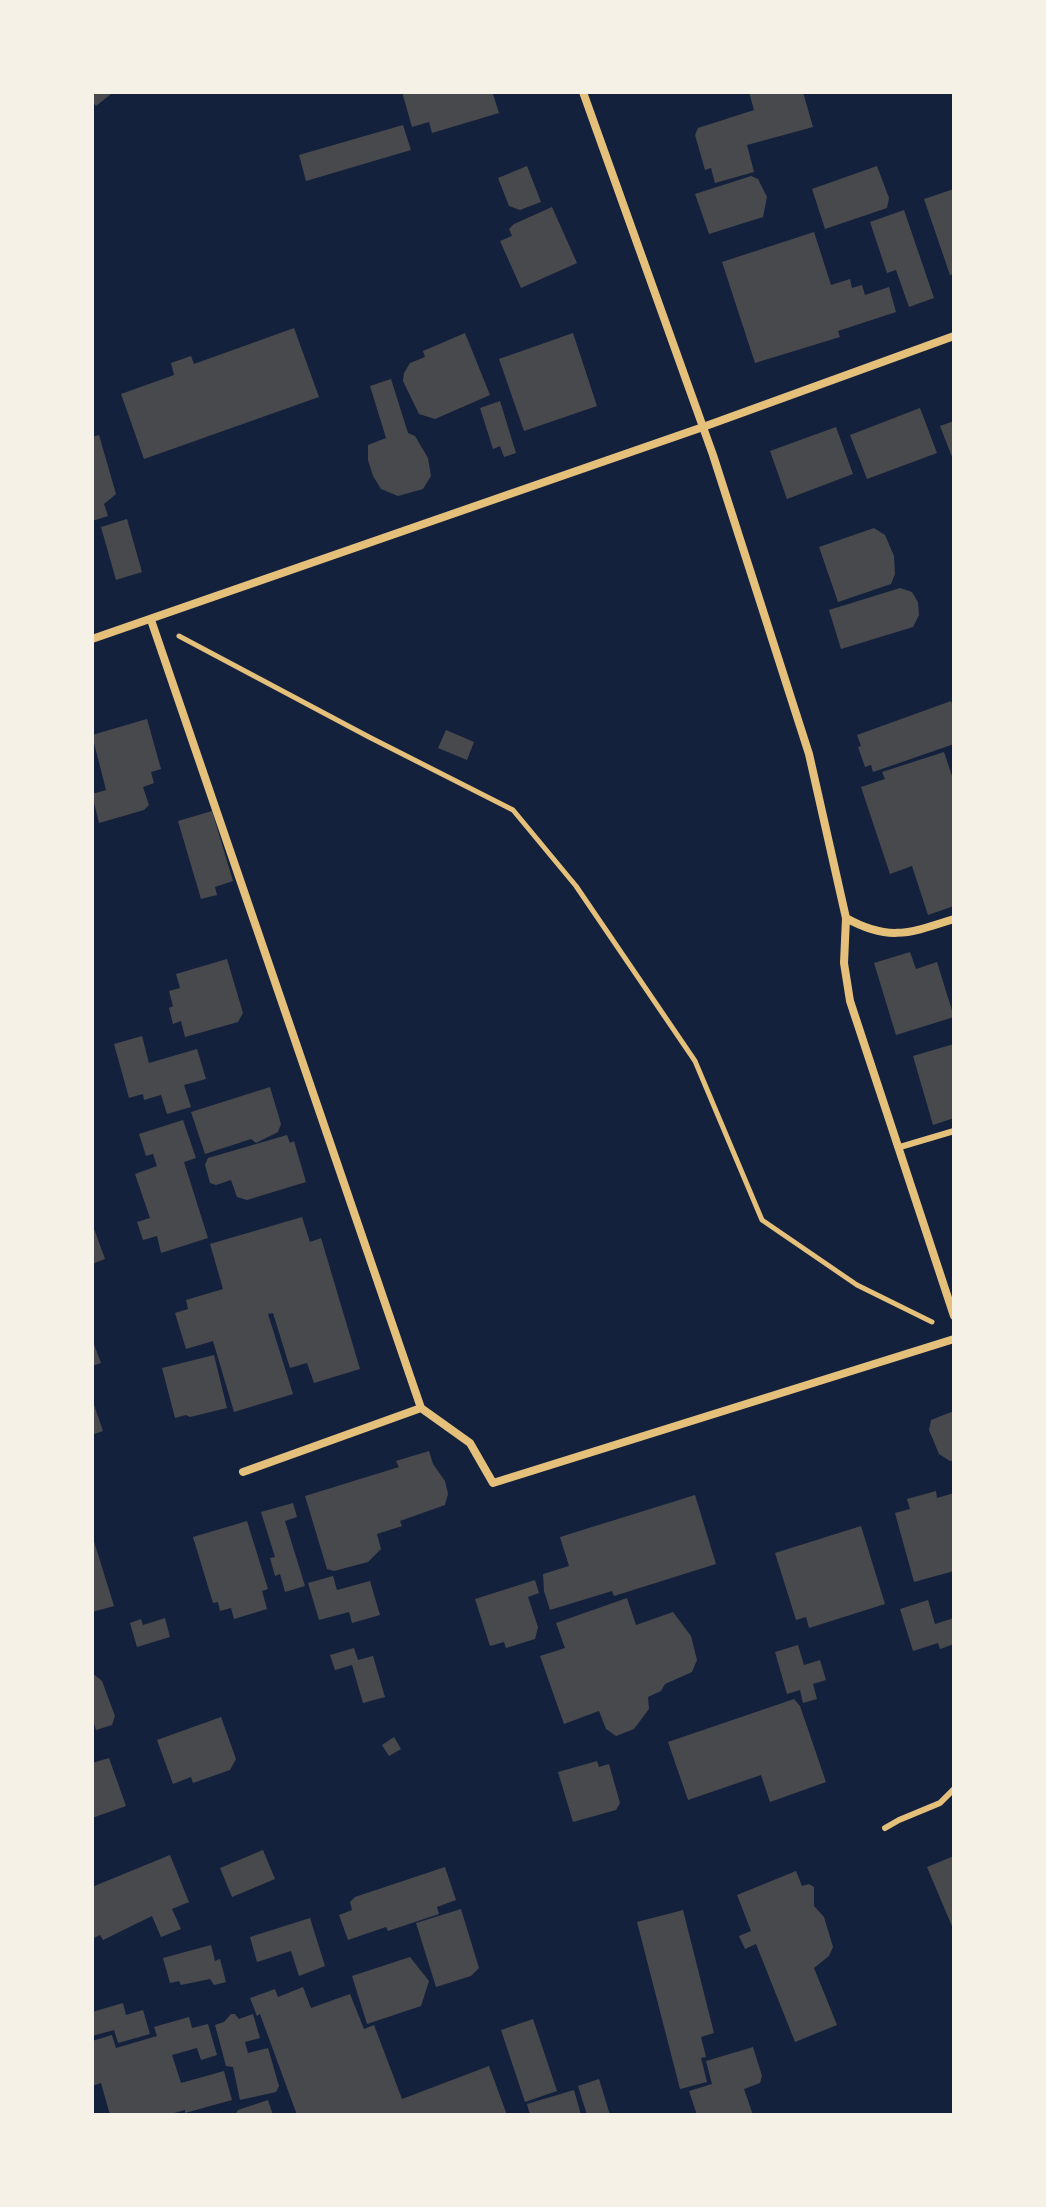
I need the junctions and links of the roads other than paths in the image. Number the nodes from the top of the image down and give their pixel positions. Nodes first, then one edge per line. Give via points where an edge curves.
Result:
1 (583, 92) edge
2 (954, 336) edge
3 (703, 427) junction
4 (151, 620) junction
5 (92, 639) edge
6 (846, 918) junction
7 (954, 919) edge
8 (954, 1131) edge
9 (900, 1147) junction
10 (954, 1316) edge
11 (954, 1339) edge
12 (421, 1408) junction
13 (243, 1472) dead end
14 (954, 1789) edge
15 (885, 1828) dead end

1 - 3 street
2 - 3 street
3 - 4 street
3 - 6 street via 809,754
4 - 5 street
4 - 12 street
6 - 7 street via 866,930 903,934
6 - 9 street via 844,963 850,1001
8 - 9 lane
9 - 10 street
11 - 12 street via 493,1483 470,1443
12 - 13 street
14 - 15 lane via 940,1803

